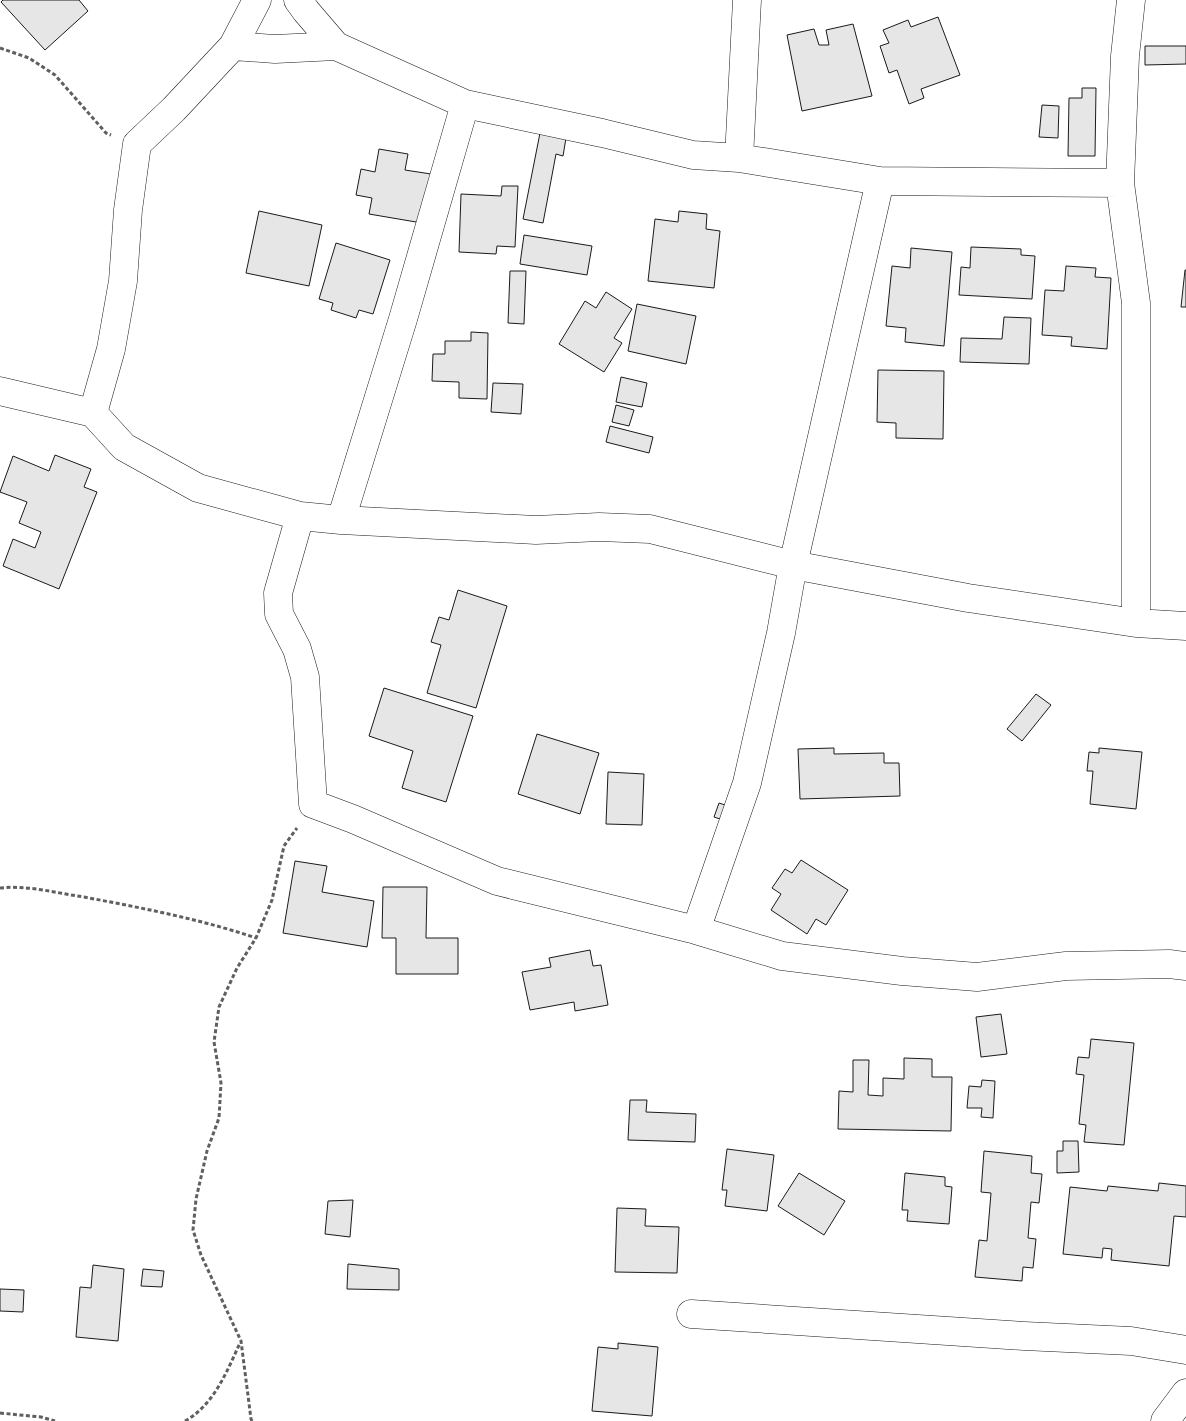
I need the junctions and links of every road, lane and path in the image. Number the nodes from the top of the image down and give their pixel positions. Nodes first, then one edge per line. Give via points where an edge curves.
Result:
1 (257, 0) edge
2 (298, 0) edge
3 (747, 0) edge
4 (1130, 0) edge
5 (233, 46) junction
6 (336, 46) junction
7 (0, 48) edge
8 (465, 104) junction
9 (137, 144) junction
10 (739, 158) junction
11 (880, 181) junction
12 (1120, 183) junction
13 (0, 391) edge
14 (93, 413) junction
15 (300, 516) junction
16 (341, 520) junction
17 (793, 565) junction
18 (1136, 623) junction
19 (1186, 626) edge
20 (313, 804) junction
21 (0, 888) edge
22 (696, 930) junction
23 (256, 938) junction
24 (1186, 966) edge
25 (691, 1314) dead end
26 (241, 1342) junction
27 (1186, 1350) edge
28 (1186, 1393) edge
29 (0, 1413) edge
30 (55, 1421) edge
31 (186, 1421) edge
32 (252, 1421) edge
33 (1165, 1421) edge

1 - 5 street
2 - 6 street
3 - 10 street
4 - 12 street
5 - 6 street via 275,49
5 - 9 street
6 - 8 street
7 - 9 path via 29,58 55,75 106,133
8 - 10 street via 602,132 693,155
8 - 16 street
9 - 14 street via 123,281 111,349
10 - 11 street
11 - 12 street
11 - 17 street
12 - 18 street via 1136,303
13 - 14 street
14 - 15 street via 124,447 198,488
15 - 16 street
15 - 20 street via 278,603 279,614 297,649 305,677
16 - 17 street via 536,530 650,529
17 - 18 street via 968,598
17 - 22 street via 748,784
18 - 19 street
20 - 22 street via 497,881
20 - 23 path via 284,846 272,900
21 - 23 path via 13,886 120,904 214,924
22 - 24 street via 782,956 902,971 977,976 1066,966
23 - 26 path via 237,968 220,1006 214,1042 221,1083 219,1118 206,1151 193,1230
25 - 27 street via 1131,1341
26 - 31 path via 222,1382 197,1415
26 - 32 path
28 - 33 street
29 - 30 path

